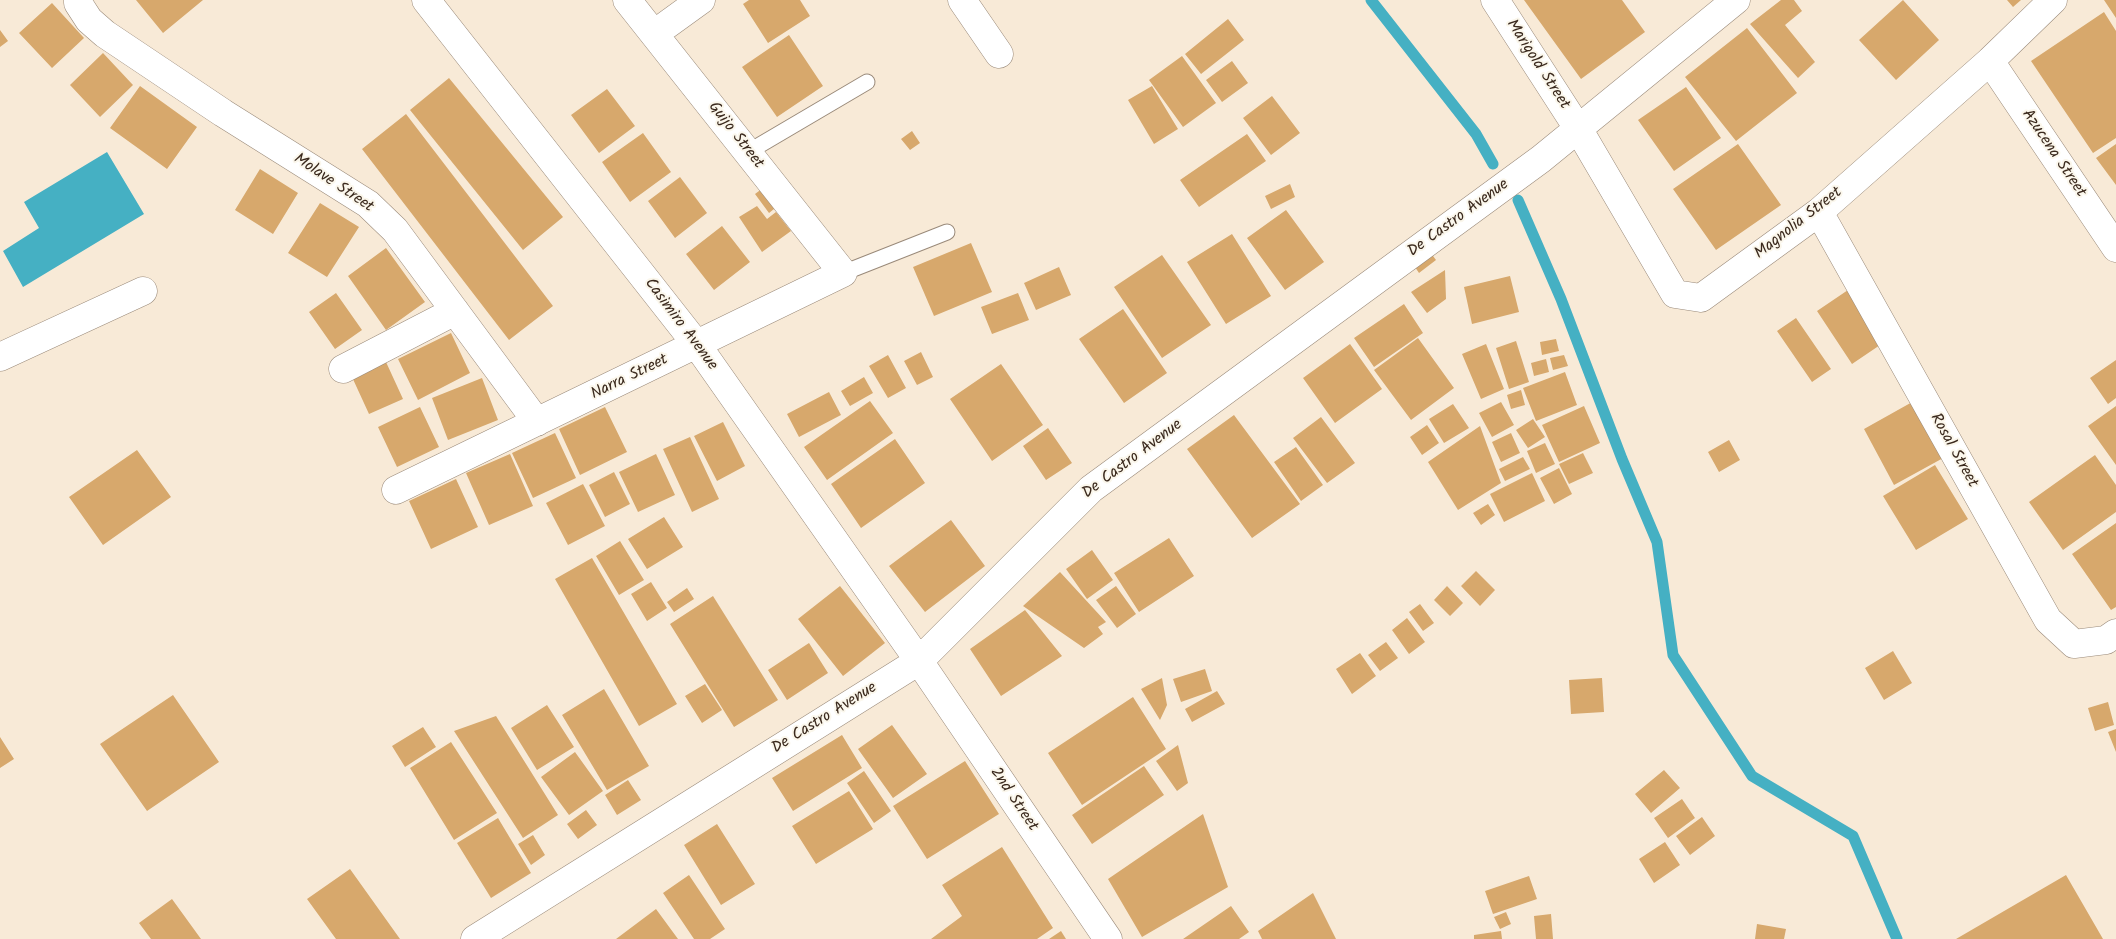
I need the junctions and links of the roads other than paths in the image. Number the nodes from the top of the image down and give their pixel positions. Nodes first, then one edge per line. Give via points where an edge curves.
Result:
1 (78, 0) edge
2 (627, 0) edge
3 (701, 0) edge
4 (962, 0) edge
5 (1495, 0) edge
6 (1736, 0) edge
7 (2053, 0) edge
8 (434, 3) edge
9 (654, 34) junction
10 (999, 54) dead end
11 (1990, 61) junction
12 (867, 82) dead end
13 (1579, 130) junction
14 (748, 152) junction
15 (1819, 212) junction
16 (947, 232) dead end
17 (2116, 248) edge
18 (844, 272) junction
19 (143, 291) dead end
20 (455, 311) junction
21 (697, 345) junction
22 (0, 357) edge
23 (343, 369) dead end
24 (537, 422) junction
25 (396, 490) dead end
26 (2116, 633) edge
27 (919, 661) junction
28 (476, 939) edge
29 (1108, 939) edge

1 - 20 street, Molave Street via 89,20 106,34 223,113 368,204 395,230
2 - 9 street, Guijo Street
3 - 9 street
4 - 10 street
5 - 13 street, Marigold Street
6 - 13 street, De Castro Avenue
7 - 11 street, Magnolia Street
8 - 21 street, Casimiro Avenue
9 - 14 street, Guijo Street
11 - 15 street, Magnolia Street
11 - 17 street, Azucena Street
12 - 14 lane
13 - 15 street, Magnolia Street via 1675,294 1701,298
13 - 27 street, De Castro Avenue via 1091,489
14 - 18 street, Guijo Street
15 - 26 street, Rosal Street via 2048,620 2074,644 2106,640
16 - 18 lane, Narra Street
18 - 21 street, Narra Street
19 - 22 street
20 - 23 street
20 - 24 street, Molave Street
21 - 24 street, Narra Street
21 - 27 street, Casimiro Avenue
24 - 25 street, Narra Street
27 - 28 street, De Castro Avenue
27 - 29 street, 2nd Street

